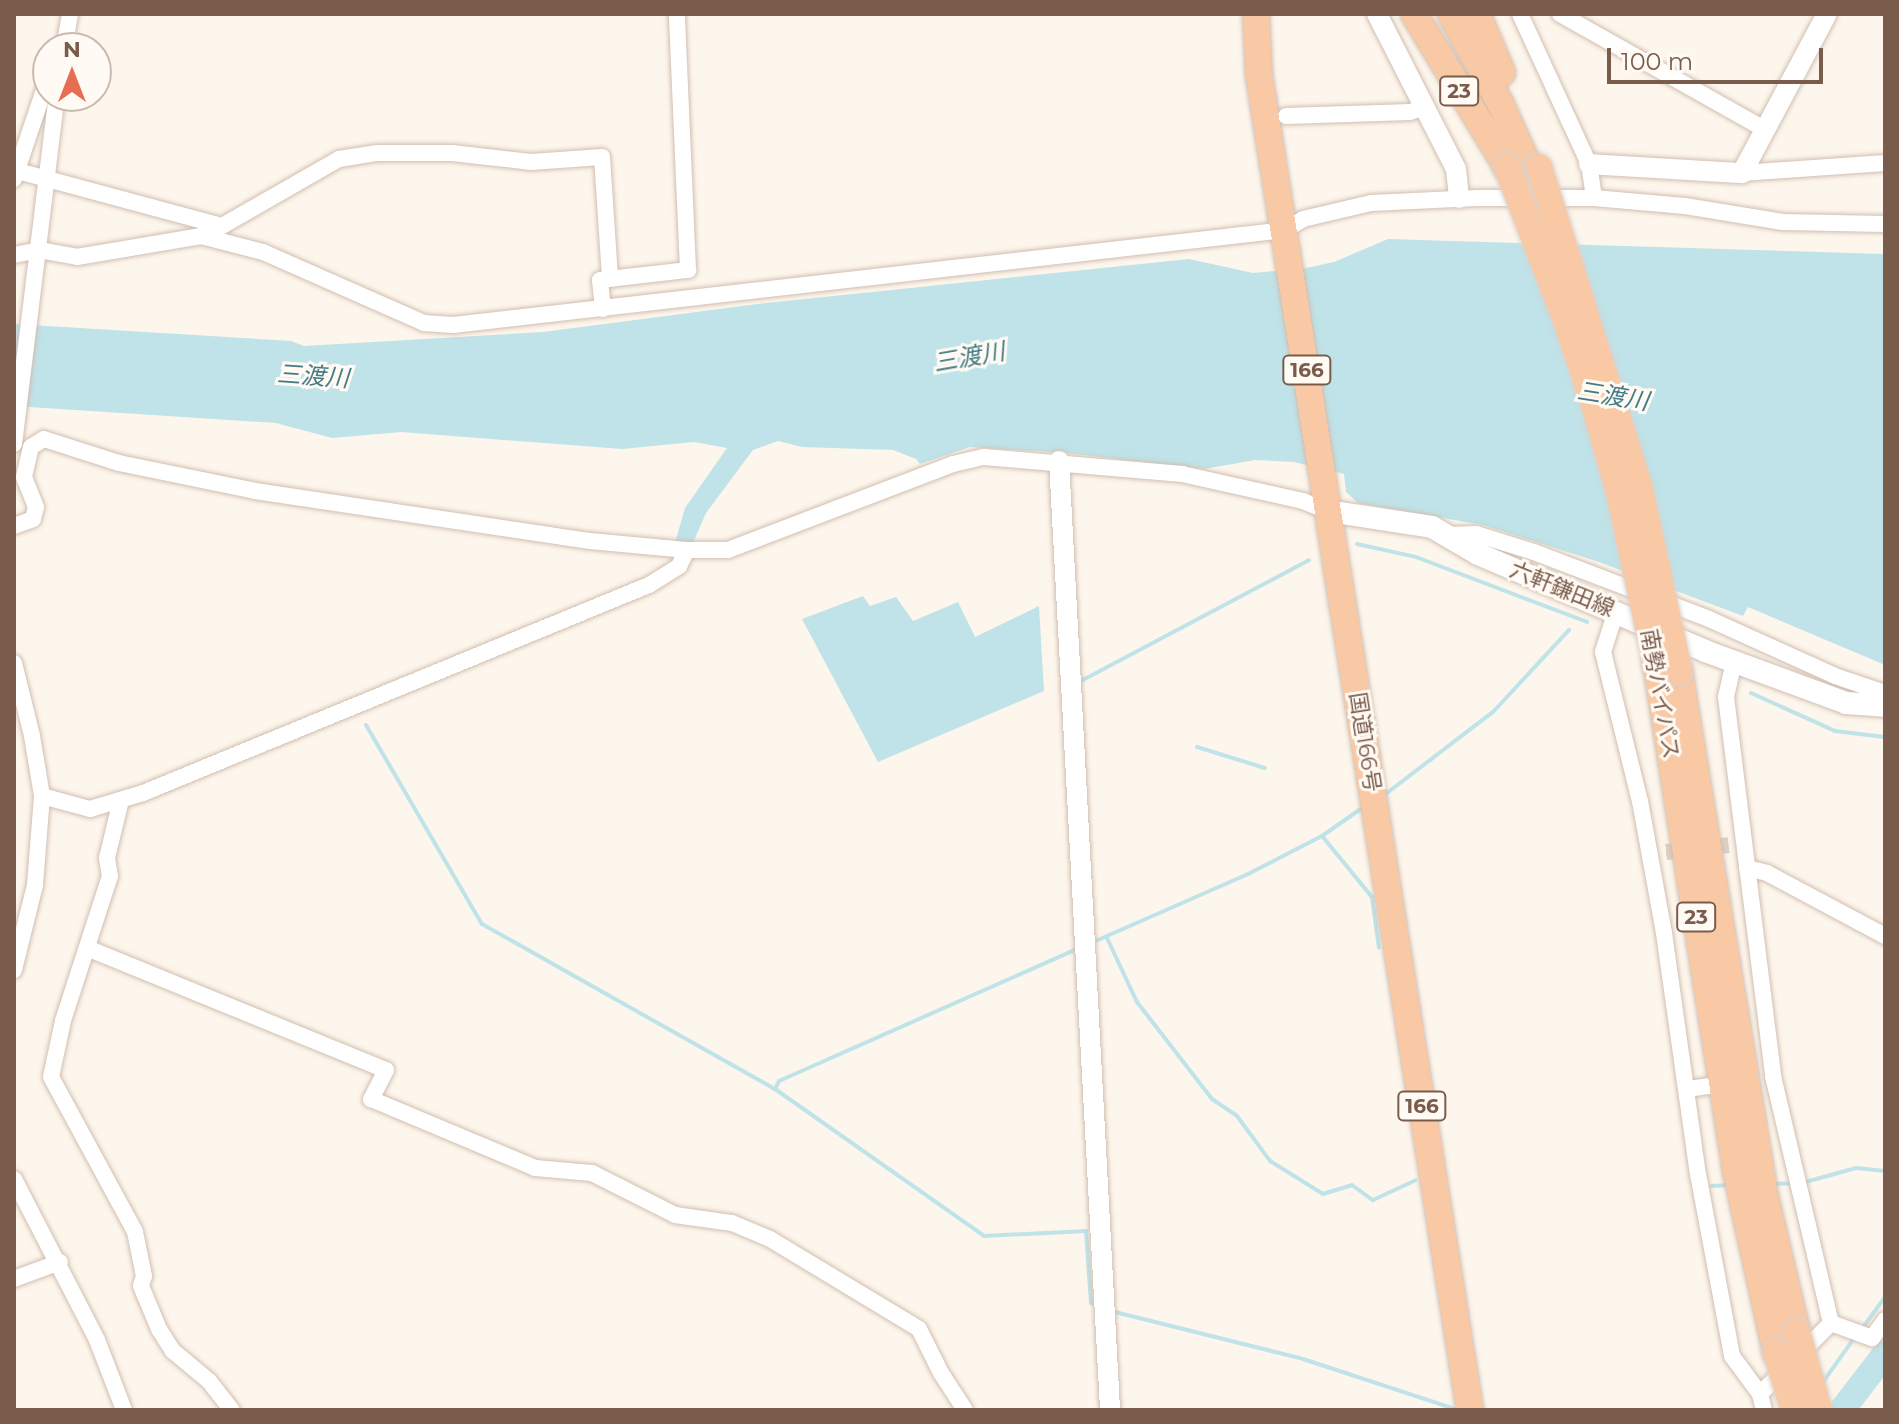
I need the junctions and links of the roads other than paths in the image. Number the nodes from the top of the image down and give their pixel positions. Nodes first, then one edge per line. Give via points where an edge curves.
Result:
1 (677, 14) edge
2 (1238, 14) edge
3 (1256, 14) edge
4 (1377, 14) edge
5 (1414, 14) edge
6 (1439, 14) edge
7 (1451, 14) edge
8 (1477, 14) edge
9 (1520, 14) edge
10 (1560, 14) edge
11 (1827, 14) edge
12 (1259, 75) junction
13 (1425, 107) junction
14 (36, 112) edge
15 (55, 112) edge
16 (1286, 116) dead end
17 (1766, 130) junction
18 (1885, 163) edge
19 (1589, 164) junction
20 (1525, 167) junction
21 (15, 173) edge
22 (1742, 173) junction
23 (49, 181) junction
24 (1459, 198) junction
25 (1594, 198) junction
26 (1885, 224) edge
27 (1285, 230) junction
28 (39, 250) junction
29 (14, 255) edge
30 (610, 279) junction
31 (603, 309) junction
32 (15, 430) edge
33 (1059, 461) junction
34 (1328, 511) junction
35 (14, 526) edge
36 (1447, 535) junction
37 (687, 550) junction
38 (1616, 611) junction
39 (1734, 662) junction
40 (14, 663) edge
41 (1668, 667) junction
42 (1885, 693) edge
43 (1885, 706) edge
44 (42, 796) junction
45 (121, 800) junction
46 (1666, 852) tunnel mouth
47 (1649, 854) junction
48 (1747, 868) junction
49 (1885, 936) edge
50 (87, 948) junction
51 (14, 970) edge
52 (1773, 1076) junction
53 (1733, 1081) junction
54 (1688, 1089) junction
55 (14, 1179) edge
56 (1751, 1184) junction
57 (60, 1262) junction
58 (14, 1279) edge
59 (1885, 1320) edge
60 (1831, 1323) junction
61 (1762, 1402) edge
62 (1469, 1406) edge
63 (124, 1410) edge
64 (232, 1410) edge
65 (965, 1410) edge
66 (1110, 1410) edge
67 (1794, 1410) edge
68 (1819, 1410) edge

1 - 30 street via 688,270
2 - 12 highway, 国道166号 / 166
3 - 12 highway, 国道166号 / 166
4 - 13 street
5 - 20 highway, 南勢バイパス / 23
6 - 20 highway, 23 via 1485,105
7 - 20 highway, 23 via 1500,103
8 - 20 highway, 23
9 - 19 street
10 - 17 street
11 - 17 street
12 - 27 highway, 国道166号 / 166
13 - 16 street via 1410,112
13 - 24 street via 1456,169
14 - 21 street
15 - 23 street
17 - 22 street
18 - 22 street
19 - 22 street
19 - 25 street
20 - 41 highway, 南勢バイパス / 23, bridge
20 - 41 highway, 南勢バイパス / 23, bridge via 1553,214 1639,486
21 - 23 street
23 - 28 street
23 - 30 street via 222,226 339,159 378,153 452,153 531,162 602,157
24 - 25 street
24 - 27 street via 1371,203 1303,219
25 - 26 street via 1783,222
27 - 31 street
27 - 34 highway, 国道166号 / 166
28 - 29 street
28 - 31 street via 77,257 201,236 263,252 424,323 453,325
28 - 32 street
30 - 31 street via 600,280
33 - 34 street via 1182,474
33 - 37 street via 972,458 728,550
33 - 66 street
34 - 36 main road, 六軒鎌田線 via 1432,527
34 - 62 highway, 国道166号 / 166
35 - 37 street via 33,519 36,507 24,477 31,447 44,439 119,463 255,491 590,541
36 - 38 main road, 六軒鎌田線 via 1478,554
36 - 42 street via 1476,534 1534,552
37 - 45 street via 679,566 649,585
38 - 39 main road, 六軒鎌田線
38 - 47 street via 1603,652
39 - 43 main road, 六軒鎌田線 via 1846,703
39 - 48 street via 1726,697 1736,844
40 - 44 street
41 - 53 highway, 南勢バイパス / 23
44 - 45 street via 90,809
44 - 51 street via 35,885
45 - 50 street via 107,858 110,876
46 - 47 street
47 - 54 street
48 - 49 street via 1780,879
48 - 52 street
50 - 64 street via 51,1077 135,1232 144,1276 141,1286 159,1329 173,1351 209,1381
50 - 65 street via 386,1070 371,1099 535,1168 592,1173 675,1215 732,1223 770,1239 919,1329
52 - 53 street
52 - 60 street
53 - 54 street
53 - 56 highway, 南勢バイパス / 23
54 - 61 street via 1732,1356
55 - 57 street
56 - 67 highway, 南勢バイパス / 23, bridge via 1776,1352
56 - 68 highway, 南勢バイパス / 23, bridge
57 - 58 street
57 - 63 street
59 - 60 street via 1872,1338
60 - 61 street

